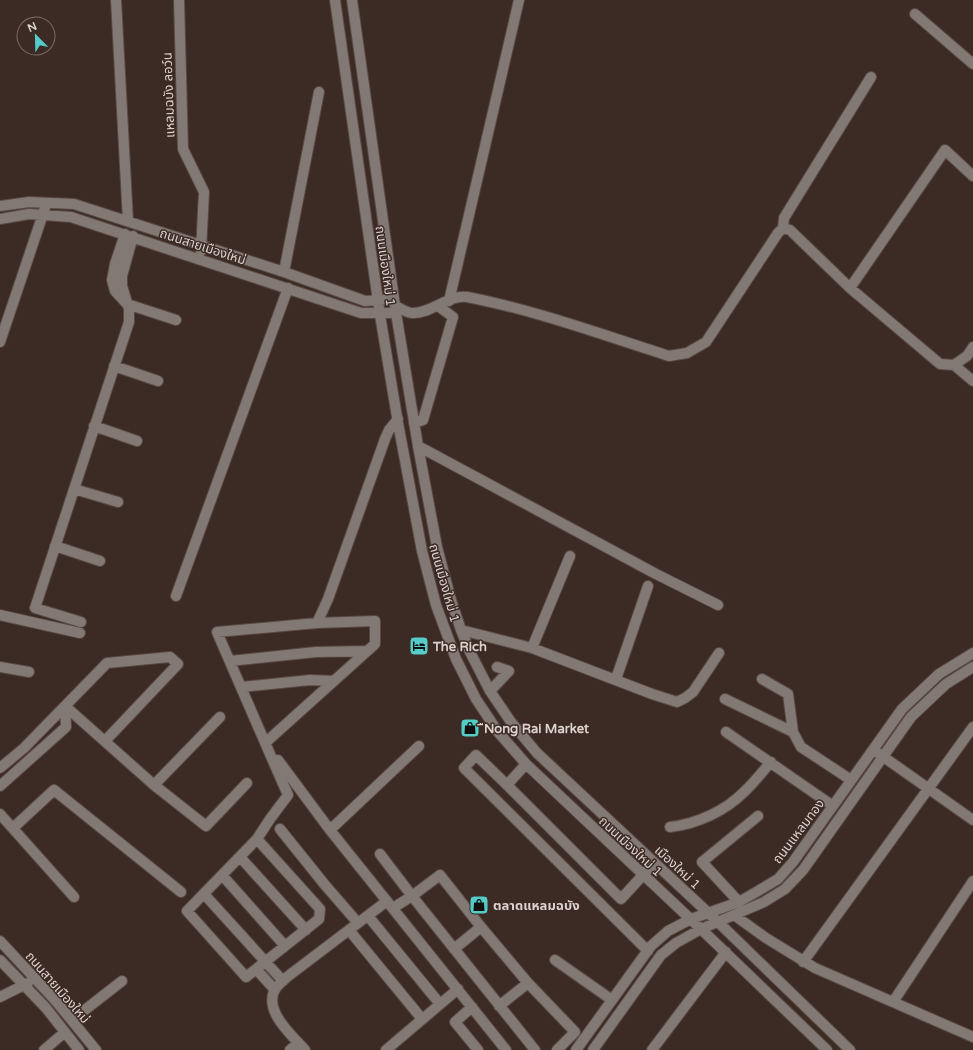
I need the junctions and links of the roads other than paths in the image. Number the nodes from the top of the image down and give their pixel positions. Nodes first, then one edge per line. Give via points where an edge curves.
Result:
1 (116, 0) edge
2 (178, 0) edge
3 (336, 0) edge
4 (352, 0) edge
5 (519, 0) edge
6 (915, 14) dead end
7 (973, 64) edge
8 (871, 77) dead end
9 (319, 92) dead end
10 (973, 176) edge
11 (46, 203) junction
12 (0, 206) edge
13 (43, 215) junction
14 (0, 219) edge
15 (128, 221) junction
16 (783, 228) junction
17 (129, 235) junction
18 (198, 244) junction
19 (196, 257) junction
20 (284, 272) junction
21 (288, 288) junction
22 (850, 288) junction
23 (449, 300) junction
24 (378, 301) junction
25 (127, 304) junction
26 (395, 306) junction
27 (438, 306) junction
28 (380, 313) junction
29 (176, 320) dead end
30 (0, 342) edge
31 (973, 347) edge
32 (954, 365) junction
33 (114, 366) junction
34 (158, 381) dead end
35 (973, 381) edge
36 (398, 419) junction
37 (414, 423) junction
38 (94, 426) junction
39 (137, 441) dead end
40 (418, 446) junction
41 (74, 489) junction
42 (118, 502) dead end
43 (55, 546) junction
44 (570, 556) dead end
45 (100, 561) dead end
46 (648, 586) dead end
47 (176, 596) dead end
48 (718, 605) dead end
49 (0, 615) edge
50 (81, 622) dead end
51 (317, 623) junction
52 (461, 630) junction
53 (80, 633) dead end
54 (532, 648) junction
55 (368, 651) junction
56 (719, 653) dead end
57 (973, 653) edge
58 (230, 661) junction
59 (0, 667) edge
60 (497, 667) dead end
61 (973, 667) edge
62 (30, 672) dead end
63 (616, 679) junction
64 (762, 679) dead end
65 (334, 681) junction
66 (242, 687) junction
67 (490, 691) junction
68 (725, 699) dead end
69 (65, 706) junction
70 (220, 717) dead end
71 (973, 727) edge
72 (726, 732) dead end
73 (793, 732) junction
74 (105, 741) junction
75 (265, 743) junction
76 (419, 746) dead end
77 (873, 750) junction
78 (883, 756) junction
79 (278, 760) dead end
80 (771, 762) junction
81 (526, 764) junction
82 (0, 768) edge
83 (851, 780) junction
84 (247, 783) dead end
85 (507, 784) junction
86 (154, 785) junction
87 (0, 786) edge
88 (929, 789) junction
89 (833, 806) junction
90 (0, 814) edge
91 (758, 816) dead end
92 (973, 820) edge
93 (670, 827) dead end
94 (13, 828) junction
95 (280, 829) dead end
96 (330, 830) junction
97 (620, 831) joint
98 (257, 839) junction
99 (380, 854) dead end
100 (240, 857) junction
101 (654, 863) junction
102 (643, 874) junction
103 (222, 875) junction
104 (973, 882) edge
105 (181, 892) dead end
106 (204, 894) junction
107 (412, 896) junction
108 (74, 897) dead end
109 (738, 902) junction
110 (390, 905) junction
111 (708, 913) junction
112 (734, 915) junction
113 (368, 916) junction
114 (691, 919) junction
115 (718, 922) junction
116 (358, 923) junction
117 (481, 927) junction
118 (701, 929) junction
119 (306, 930) junction
120 (349, 930) junction
121 (0, 941) edge
122 (286, 946) junction
123 (454, 949) junction
124 (648, 951) junction
125 (726, 952) junction
126 (0, 960) edge
127 (555, 960) dead end
128 (266, 962) junction
129 (804, 962) junction
130 (257, 970) junction
131 (35, 979) junction
132 (122, 981) dead end
133 (283, 981) junction
134 (528, 983) junction
135 (24, 985) junction
136 (458, 989) junction
137 (275, 990) junction
138 (0, 997) edge
139 (612, 1000) junction
140 (893, 1002) junction
141 (440, 1004) junction
142 (500, 1006) junction
143 (472, 1007) junction
144 (422, 1019) junction
145 (72, 1020) junction
146 (65, 1032) junction
147 (972, 1034) edge
148 (302, 1046) edge
149 (44, 1050) edge
150 (79, 1050) edge
151 (96, 1050) edge
152 (290, 1050) edge
153 (386, 1050) edge
154 (478, 1050) edge
155 (506, 1050) edge
156 (535, 1050) edge
157 (557, 1050) edge
158 (576, 1050) edge
159 (593, 1050) edge
160 (652, 1050) edge
161 (826, 1050) edge
162 (850, 1050) edge

1 - 15 street
2 - 18 street, แหลมฉบัง ลอว์น via 183,149 200,185
3 - 24 street, ถนนเมืองใหม่ 1
4 - 26 street, ถนนเมืองใหม่ 1
5 - 23 street
6 - 7 street
8 - 16 street via 784,218
9 - 20 street
10 - 22 street via 945,150
11 - 12 street, ถนนสายเมืองใหม่ via 29,202
11 - 13 street
11 - 15 street, ถนนสายเมืองใหม่ via 74,204
13 - 14 street, ถนนสายเมืองใหม่ via 29,214
13 - 17 street, ถนนสายเมืองใหม่ via 71,217
13 - 30 street
15 - 18 street, ถนนสายเมืองใหม่
16 - 22 street via 790,230
16 - 23 street via 706,342 687,353 669,356 548,317 465,297
17 - 19 street, ถนนสายเมืองใหม่
17 - 25 street via 122,276
18 - 19 street, แหลมฉบัง ลอว์น
18 - 20 street, ถนนสายเมืองใหม่
19 - 21 street, ถนนสายเมืองใหม่
20 - 24 street, ถนนสายเมืองใหม่ via 365,301
21 - 28 street, ถนนสายเมืองใหม่ via 361,313
21 - 47 street
22 - 32 street via 940,364
23 - 27 street
24 - 26 street, ถนนสายเมืองใหม่
24 - 28 street, ถนนเมืองใหม่ 1
25 - 29 street
25 - 33 street via 129,322
26 - 27 street via 411,313
26 - 28 street, ถนนสายเมืองใหม่
26 - 37 street, ถนนเมืองใหม่ 1
27 - 37 street via 453,317 423,420
28 - 36 street, ถนนเมืองใหม่ 1
31 - 32 street via 967,356
32 - 35 street
33 - 34 street
33 - 38 street
36 - 51 street via 385,439
36 - 81 street, ถนนเมืองใหม่ 1 via 422,551 436,605 453,652 480,706 498,732
37 - 40 street, ถนนเมืองใหม่ 1
38 - 39 street
38 - 41 street
40 - 48 street
40 - 52 street, ถนนเมืองใหม่ 1 via 437,547
41 - 42 street
41 - 43 street
43 - 45 street
43 - 50 street via 35,608
44 - 54 street
46 - 63 street
49 - 53 street
51 - 55 street via 374,622 376,644
51 - 58 street via 217,632
52 - 54 street
52 - 67 street, ถนนเมืองใหม่ 1
54 - 63 street
55 - 58 street via 316,652
55 - 65 street
56 - 63 street via 693,692 677,702
57 - 77 street, ถนนแหลมทอง via 939,674 902,709
58 - 66 street
59 - 62 street
60 - 67 street via 509,671
61 - 78 street, ถนนแหลมทอง via 946,684 911,717
64 - 73 street via 788,694
65 - 66 street via 310,680
65 - 75 street
66 - 75 street
67 - 97 street, ถนนเมืองใหม่ 1 via 537,753
68 - 73 street
69 - 74 street
69 - 74 street via 107,663 170,657 178,664
69 - 82 street via 24,748
69 - 87 street via 66,727
70 - 86 street
71 - 88 street
72 - 80 street
73 - 83 street via 801,746
74 - 86 street
75 - 98 street via 288,795
76 - 96 street
77 - 78 street
77 - 83 street, ถนนแหลมทอง
78 - 88 street
78 - 112 street, ถนนแหลมทอง via 803,870 785,889 764,902
79 - 96 street
80 - 89 street
80 - 93 street via 744,793 727,805 708,817 682,826
81 - 85 street
81 - 102 street, ถนนเมืองใหม่ 1
83 - 89 street, ถนนแหลมทอง
84 - 86 street via 206,826
85 - 102 street via 621,899
85 - 124 street via 476,755 464,768
88 - 92 street
88 - 129 street
89 - 109 street, ถนนแหลมทอง via 778,879
90 - 94 street
91 - 109 street via 702,862
94 - 105 street via 54,790
94 - 108 street
95 - 116 street
96 - 110 street
97 - 101 street, เมืองใหม่ 1
98 - 100 street
98 - 119 street via 320,909 319,919
99 - 107 street
100 - 103 street
100 - 119 street
101 - 102 street
101 - 111 street, เมืองใหม่ 1
102 - 114 street, ถนนเมืองใหม่ 1
103 - 106 street
103 - 122 street
104 - 140 street
106 - 128 street
106 - 130 street via 187,912 246,977
107 - 110 street
107 - 117 street via 440,875
107 - 123 street
109 - 111 street, ถนนแหลมทอง
110 - 113 street
110 - 136 street
111 - 114 street, ถนนแหลมทอง
111 - 115 street, เมืองใหม่ 1
112 - 115 street, ถนนแหลมทอง
112 - 129 street
113 - 116 street
113 - 141 street
114 - 118 street, ถนนเมืองใหม่ 1
114 - 124 street, ถนนแหลมทอง via 668,931
115 - 118 street, ถนนแหลมทอง
115 - 162 street
116 - 120 street
117 - 123 street
117 - 134 street
118 - 125 street, ถนนเมืองใหม่ 1
118 - 159 street, ถนนแหลมทอง via 676,943 662,955
119 - 122 street
120 - 133 street
120 - 144 street
121 - 131 street, ถนนสายเมืองใหม่
122 - 128 street
123 - 142 street
124 - 139 street, ถนนแหลมทอง
125 - 160 street
125 - 161 street, ถนนเมืองใหม่ 1
126 - 135 street, ถนนสายเมืองใหม่
127 - 139 street
128 - 130 street
128 - 133 street
129 - 140 street
130 - 137 street
131 - 135 street
131 - 145 street, ถนนสายเมืองใหม่
132 - 145 street
133 - 137 street
134 - 142 street
134 - 157 street via 574,1032
135 - 138 street
135 - 146 street, ถนนสายเมืองใหม่
136 - 141 street
136 - 143 street
137 - 148 street via 271,1001 275,1013
139 - 158 street, ถนนแหลมทอง
140 - 147 street
141 - 144 street
142 - 156 street
143 - 154 street via 455,1022
143 - 155 street
144 - 153 street
145 - 151 street, ถนนสายเมืองใหม่
146 - 149 street
146 - 150 street, ถนนสายเมืองใหม่
148 - 152 street

